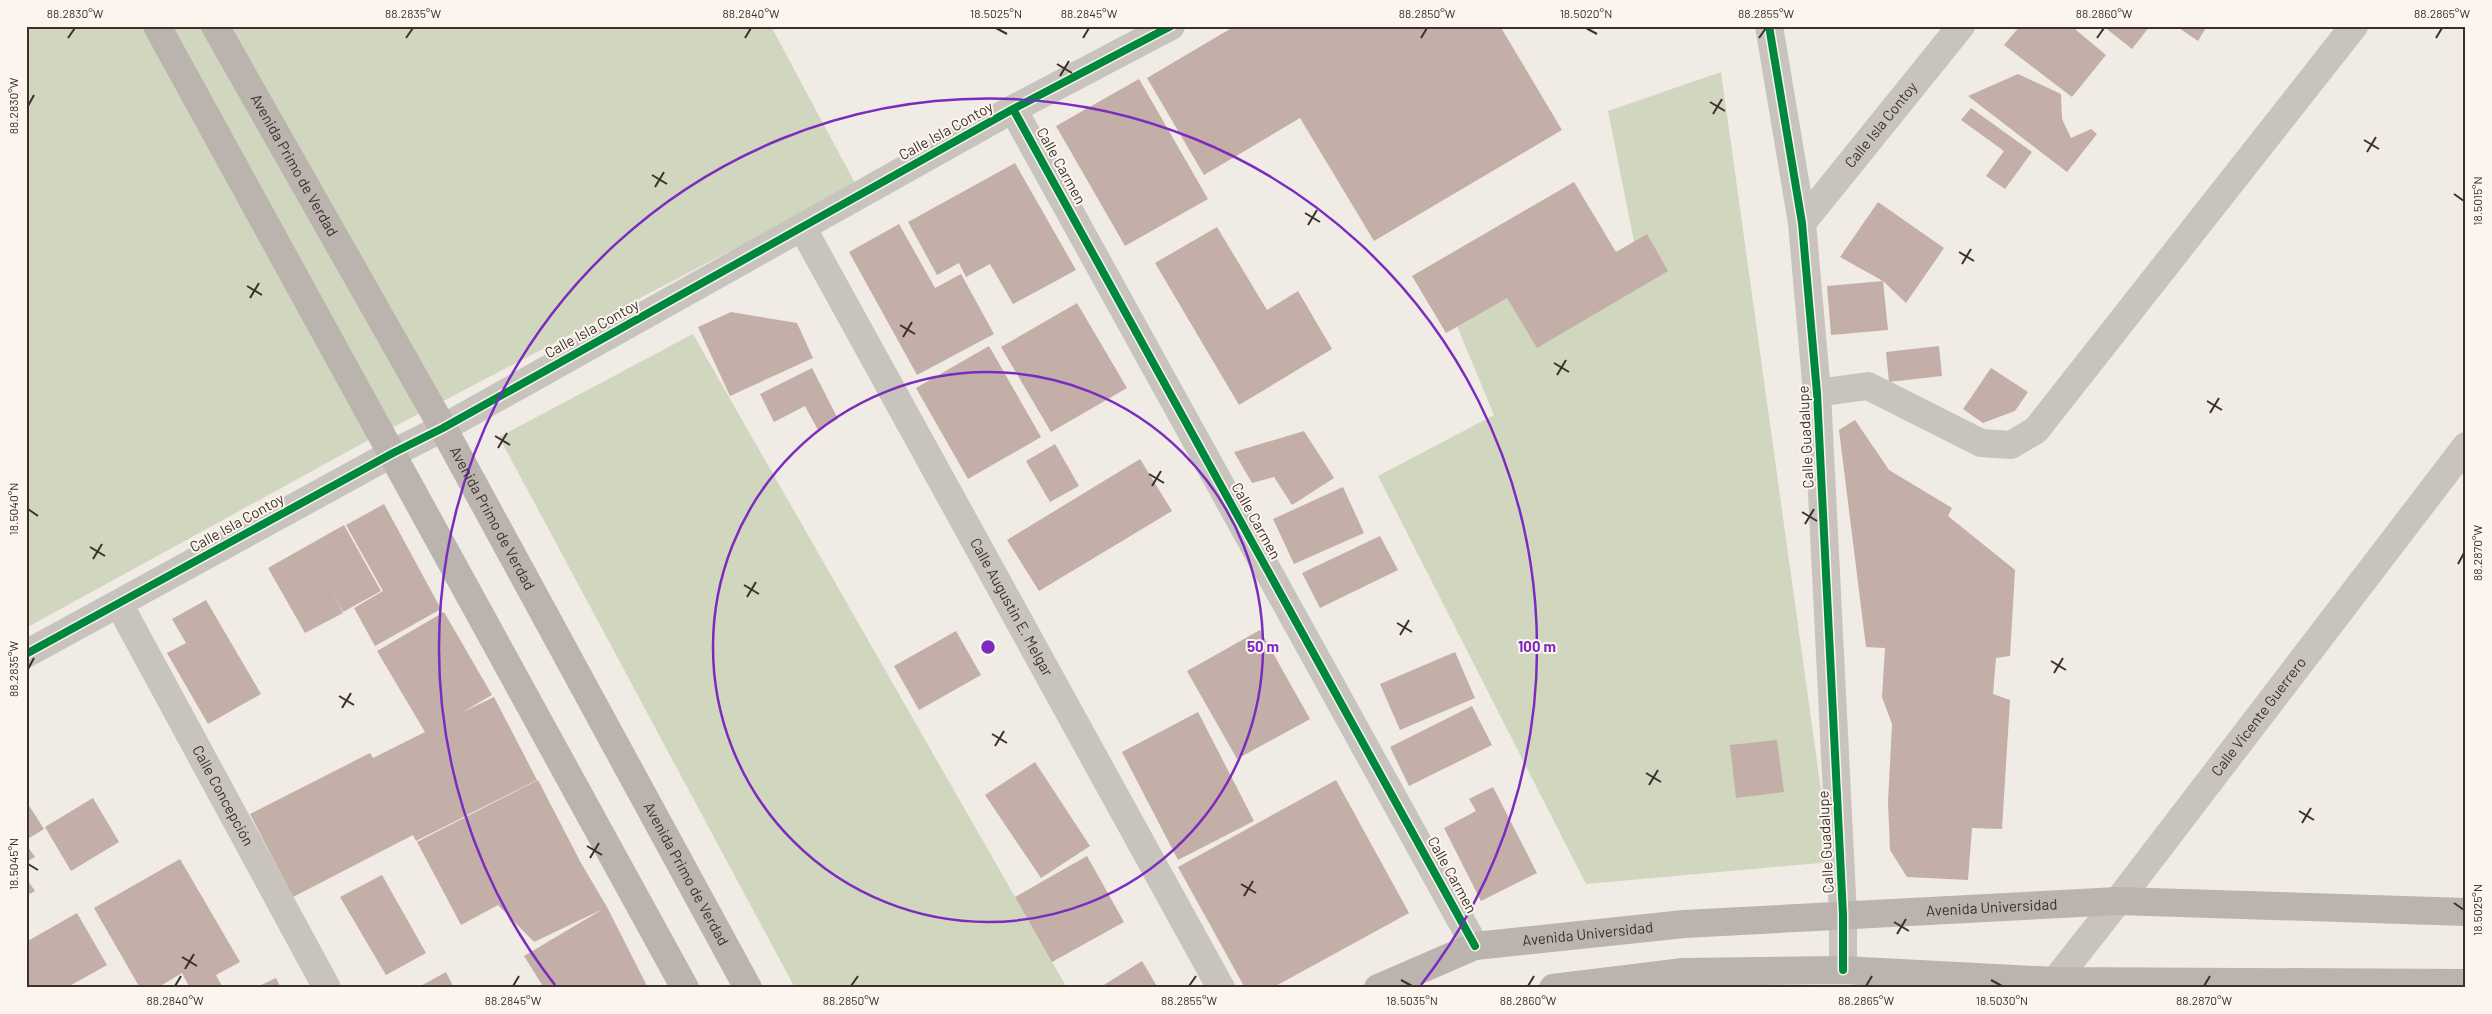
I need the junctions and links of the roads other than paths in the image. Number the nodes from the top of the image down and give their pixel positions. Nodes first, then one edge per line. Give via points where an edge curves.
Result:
1 (157, 26) edge
2 (215, 26) edge
3 (1171, 26) edge
4 (1769, 26) edge
5 (1961, 26) edge
6 (2354, 26) edge
7 (1013, 109) junction
8 (1802, 223) junction
9 (802, 227) junction
10 (1817, 393) junction
11 (443, 428) junction
12 (2466, 446) edge
13 (393, 453) junction
14 (119, 604) junction
15 (26, 654) edge
16 (2118, 902) junction
17 (2466, 912) edge
18 (1843, 915) junction
19 (1475, 946) junction
20 (1843, 970) junction
21 (2466, 983) edge
22 (2054, 984) edge
23 (327, 988) edge
24 (685, 988) edge
25 (748, 988) edge
26 (1221, 988) edge
27 (1378, 988) edge
28 (1553, 988) edge

1 - 13 main road
2 - 11 main road, Avenida Primo de Verdad
3 - 7 street, Calle Isla Contoy
4 - 8 street, Calle Guadalupe
5 - 8 street, Calle Isla Contoy
6 - 10 street via 2036,430 2011,445 1980,443 1868,386
7 - 9 street, Calle Isla Contoy
7 - 19 street, Calle Carmen
8 - 10 street, Calle Guadalupe
9 - 11 street, Calle Isla Contoy
9 - 26 street, Calle Augustin E. Melgar
10 - 18 street, Calle Guadalupe
11 - 13 street, Calle Isla Contoy
11 - 25 main road, Avenida Primo de Verdad
12 - 16 street, Calle Vicente Guerrero
13 - 14 street, Calle Isla Contoy
13 - 24 main road
14 - 15 street, Calle Isla Contoy
14 - 23 street, Calle Concepción
16 - 17 main road, Avenida Universidad
16 - 18 main road, Avenida Universidad
16 - 22 street, Calle Vicente Guerrero
18 - 19 main road, Avenida Universidad via 1684,924
18 - 20 street, Calle Guadalupe
19 - 27 main road, Avenida Universidad
20 - 22 main road
20 - 28 main road via 1683,972
21 - 22 main road

